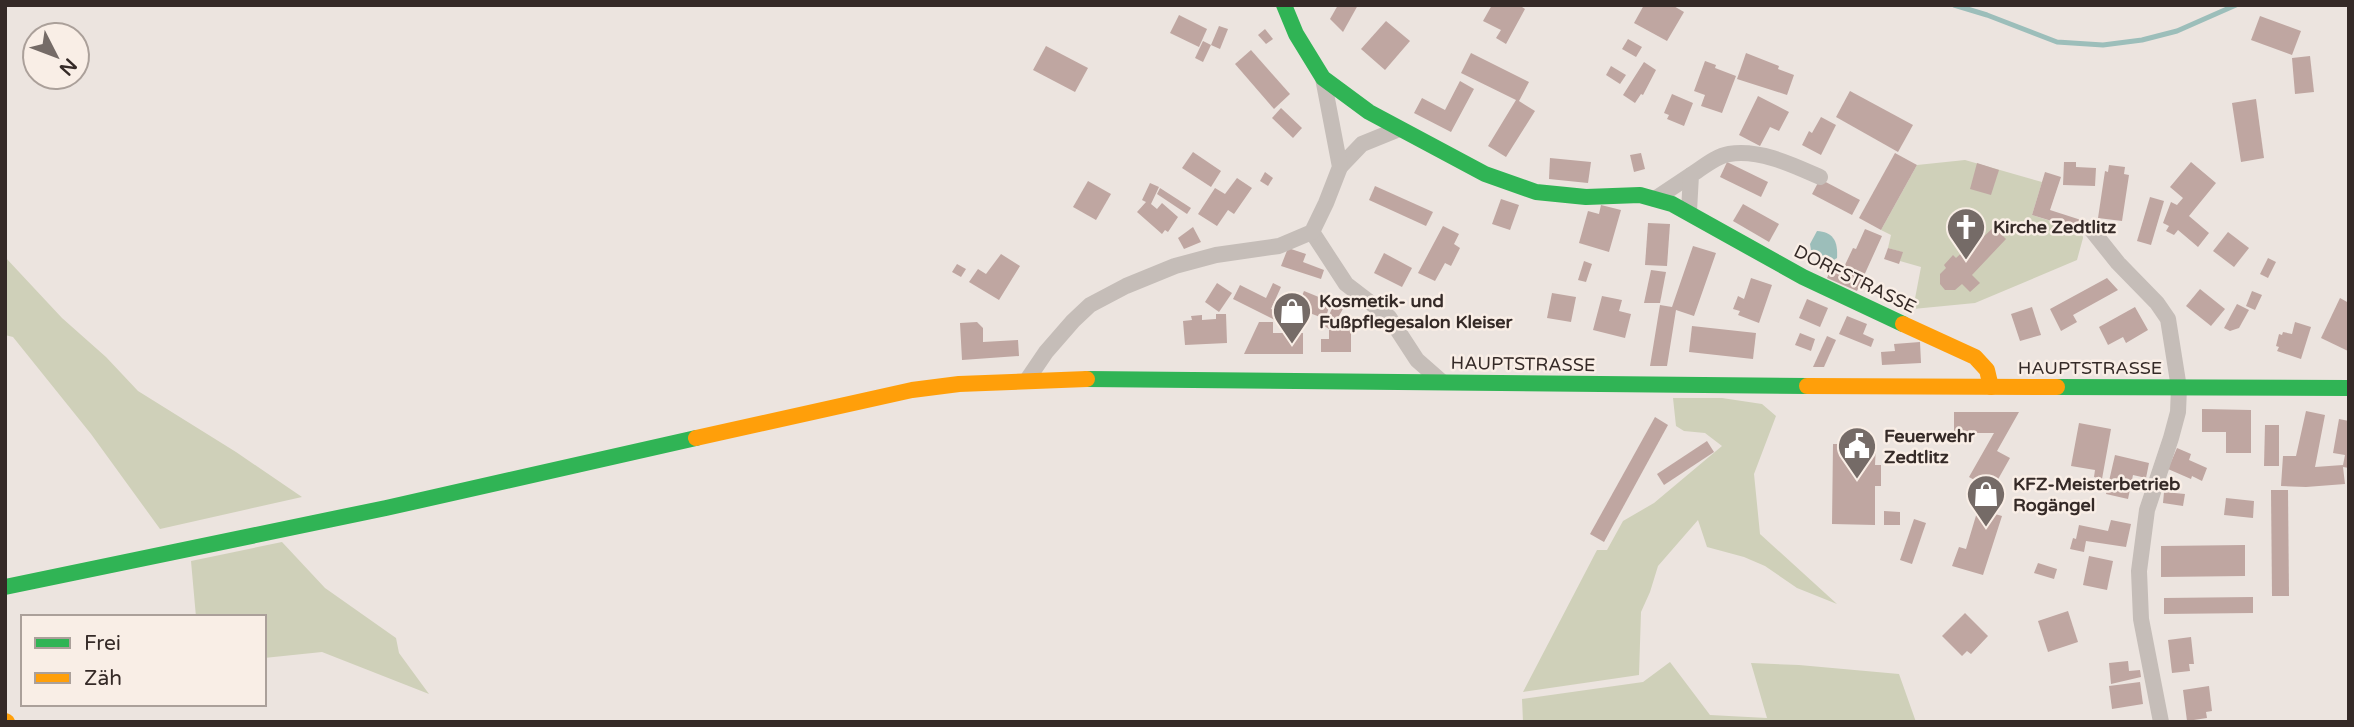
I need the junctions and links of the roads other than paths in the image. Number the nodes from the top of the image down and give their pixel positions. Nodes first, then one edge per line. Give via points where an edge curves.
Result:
1 (1284, 5) edge
2 (1323, 78) junction
3 (1399, 129) junction
4 (1339, 167) junction
5 (1691, 175) junction
6 (1820, 177) dead end
7 (1655, 199) junction
8 (1689, 211) junction
9 (2090, 228) dead end
10 (1312, 232) junction
11 (1027, 380) junction
12 (1442, 382) junction
13 (1991, 387) junction
14 (2179, 388) junction
15 (2349, 388) edge
16 (5, 587) edge
17 (2161, 722) edge

1 - 2 main road, DORFSTRASSE
2 - 3 main road, DORFSTRASSE
2 - 4 street, DORFSTRASSE
3 - 4 street via 1362,144
3 - 7 main road, DORFSTRASSE via 1485,174 1536,192
4 - 10 street
5 - 6 street via 1728,154 1748,154 1780,160
5 - 7 street
5 - 8 street
7 - 8 main road, DORFSTRASSE
8 - 13 main road, DORFSTRASSE via 1803,277 1975,358 1990,373
9 - 14 street, HAUPTSTRASSE via 2168,319
10 - 11 street via 1279,246 1175,266 1126,286 1090,305 1073,321
10 - 12 street via 1346,284 1389,317 1417,360
11 - 12 main road, HAUPTSTRASSE
11 - 16 main road, HAUPTSTRASSE via 947,386 869,399 386,508
12 - 13 main road, HAUPTSTRASSE
13 - 14 main road, HAUPTSTRASSE
14 - 15 main road, HAUPTSTRASSE
14 - 17 street via 2178,412 2147,510 2139,571 2144,638

